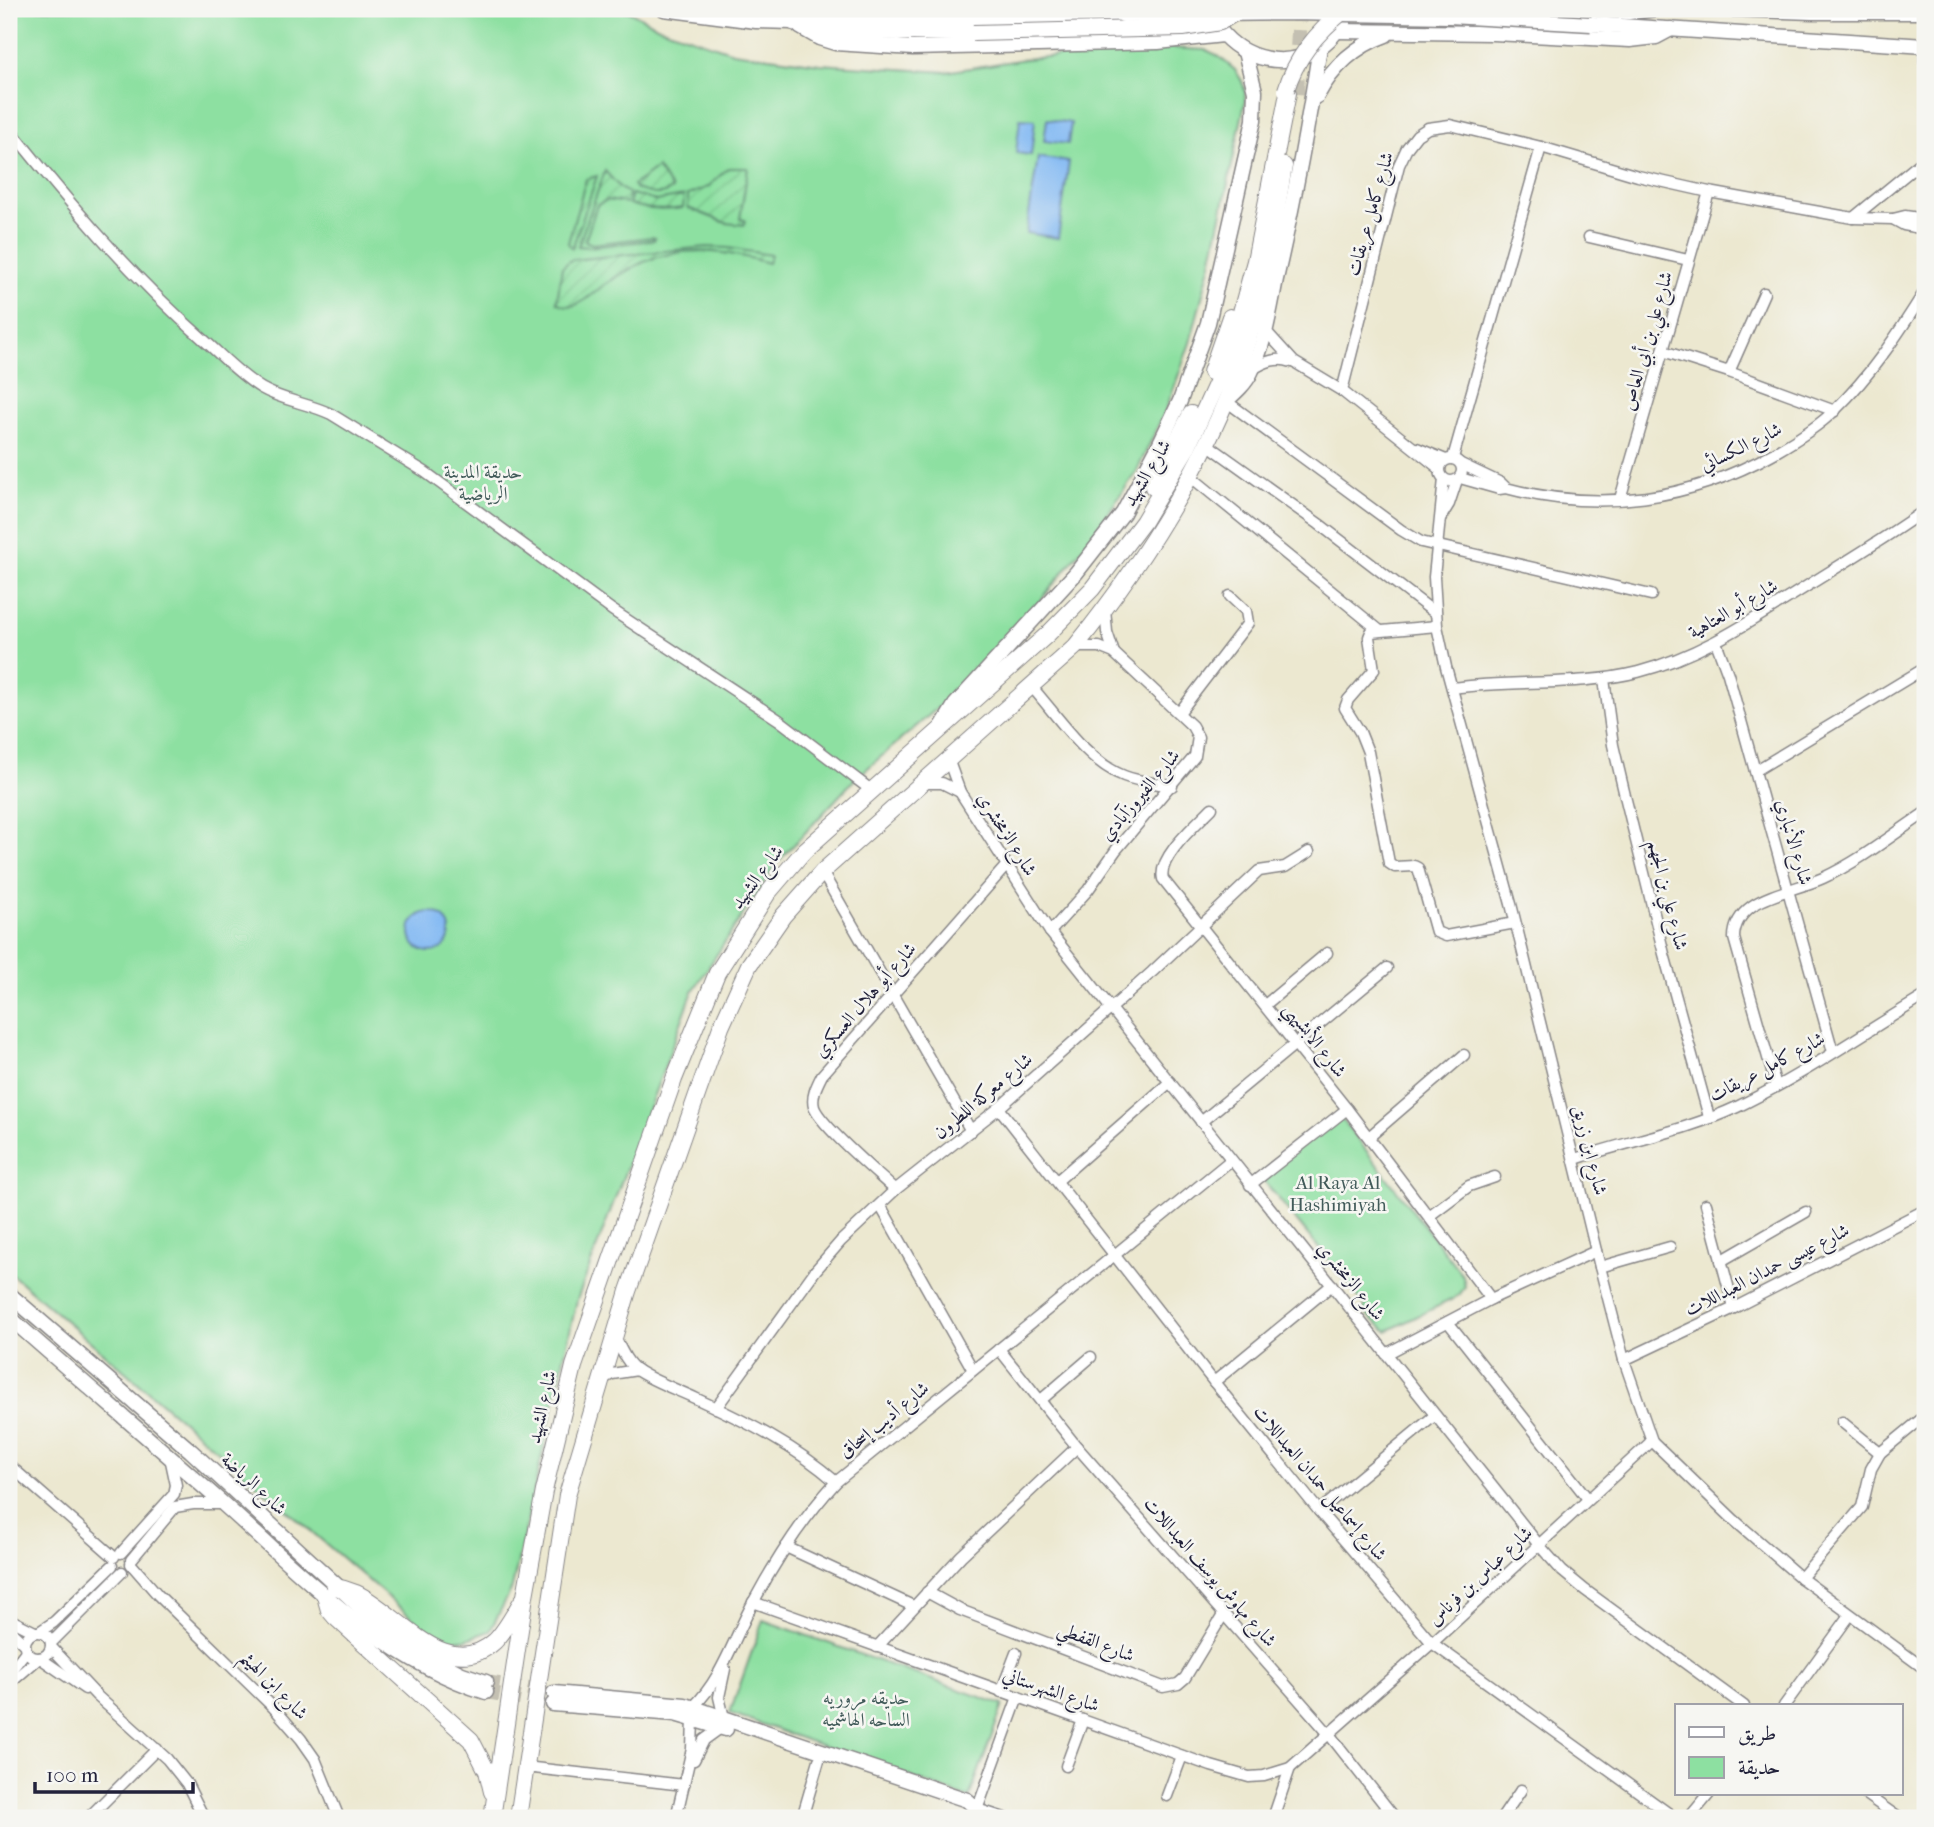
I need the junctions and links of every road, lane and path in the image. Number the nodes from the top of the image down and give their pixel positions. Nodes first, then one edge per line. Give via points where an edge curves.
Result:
1 (664, 9) edge
2 (1167, 9) edge
3 (1210, 9) edge
4 (1241, 9) edge
5 (1348, 9) edge
6 (1553, 9) edge
7 (1656, 9) edge
8 (1729, 9) edge
9 (1925, 12) edge
10 (1592, 17) junction
11 (793, 22) junction
12 (970, 26) junction
13 (1671, 29) junction
14 (1337, 31) junction
15 (1394, 32) junction
16 (1216, 35) junction
17 (1158, 42) junction
18 (1925, 46) edge
19 (1320, 47) junction
20 (1245, 52) junction
21 (1925, 62) edge
22 (1252, 77) junction
23 (1311, 111) junction
24 (9, 128) edge
25 (1541, 147) junction
26 (1925, 159) edge
27 (1709, 192) junction
28 (1853, 218) junction
29 (1893, 219) junction
30 (1925, 219) edge
31 (1925, 229) edge
32 (1589, 237) dead end
33 (1688, 260) junction
34 (1925, 291) edge
35 (1764, 293) dead end
36 (1265, 330) junction
37 (1663, 351) junction
38 (1294, 362) junction
39 (1252, 370) junction
40 (1729, 372) junction
41 (1342, 391) junction
42 (1226, 401) junction
43 (1835, 411) junction
44 (1207, 444) junction
45 (1449, 466) junction
46 (1190, 476) junction
47 (1458, 479) junction
48 (1506, 488) junction
49 (1620, 499) junction
50 (1925, 510) edge
51 (1441, 517) junction
52 (1437, 547) junction
53 (1116, 557) junction
54 (1651, 595) dead end
55 (1230, 596) dead end
56 (1105, 609) junction
57 (1435, 613) junction
58 (1437, 626) junction
59 (1379, 631) junction
60 (1716, 642) junction
61 (1075, 647) junction
62 (1114, 653) junction
63 (1925, 668) edge
64 (1604, 679) junction
65 (1031, 686) junction
66 (1453, 688) junction
67 (1179, 713) junction
68 (941, 729) junction
69 (948, 759) junction
70 (1755, 771) junction
71 (922, 783) junction
72 (1171, 786) junction
73 (871, 790) junction
74 (960, 792) junction
75 (1212, 808) dead end
76 (1925, 813) edge
77 (1309, 852) dead end
78 (1006, 866) junction
79 (822, 872) junction
80 (1790, 891) junction
81 (1514, 923) junction
82 (1201, 927) junction
83 (1049, 932) junction
84 (1328, 953) dead end
85 (1387, 968) dead end
86 (893, 993) junction
87 (1925, 996) edge
88 (1265, 1005) junction
89 (1109, 1009) junction
90 (1296, 1045) junction
91 (1833, 1052) junction
92 (1464, 1055) dead end
93 (1170, 1082) junction
94 (1776, 1086) junction
95 (999, 1108) junction
96 (1347, 1109) junction
97 (1709, 1117) junction
98 (1201, 1122) junction
99 (971, 1131) junction
100 (1369, 1137) junction
101 (1575, 1159) junction
102 (1231, 1160) junction
103 (1494, 1177) dead end
104 (1057, 1181) junction
105 (1250, 1185) junction
106 (895, 1190) junction
107 (1706, 1204) dead end
108 (880, 1205) junction
109 (1925, 1210) edge
110 (1806, 1212) dead end
111 (1429, 1216) junction
112 (1670, 1247) dead end
113 (1595, 1251) junction
114 (1114, 1256) junction
115 (1721, 1261) junction
116 (1600, 1267) junction
117 (1332, 1284) junction
118 (9, 1294) edge
119 (1491, 1299) junction
120 (1734, 1308) junction
121 (9, 1317) edge
122 (1448, 1322) junction
123 (614, 1335) junction
124 (999, 1349) junction
125 (1386, 1354) junction
126 (1091, 1357) dead end
127 (1624, 1360) junction
128 (636, 1370) junction
129 (973, 1370) junction
130 (106, 1380) junction
131 (600, 1381) junction
132 (1214, 1382) junction
133 (95, 1391) junction
134 (1041, 1400) junction
135 (716, 1408) junction
136 (1434, 1416) junction
137 (1925, 1416) edge
138 (1842, 1422) dead end
139 (1652, 1441) junction
140 (1077, 1447) junction
141 (1880, 1453) junction
142 (170, 1457) junction
143 (9, 1465) edge
144 (836, 1482) junction
145 (1588, 1499) junction
146 (223, 1504) junction
147 (1319, 1511) junction
148 (1539, 1545) junction
149 (786, 1546) junction
150 (122, 1564) junction
151 (1801, 1578) junction
152 (330, 1591) junction
153 (927, 1592) junction
154 (525, 1596) junction
155 (753, 1602) junction
156 (913, 1606) junction
157 (1223, 1615) junction
158 (1850, 1615) junction
159 (9, 1619) edge
160 (9, 1630) edge
161 (37, 1632) junction
162 (1432, 1643) junction
163 (51, 1645) junction
164 (877, 1647) junction
165 (25, 1648) junction
166 (1016, 1653) dead end
167 (728, 1656) junction
168 (40, 1658) junction
169 (1925, 1669) edge
170 (9, 1673) edge
171 (9, 1684) edge
172 (486, 1687) tunnel mouth
173 (1001, 1692) junction
174 (97, 1696) junction
175 (1018, 1697) junction
176 (553, 1698) tunnel mouth
177 (1741, 1704) edge
178 (1785, 1704) edge
179 (693, 1713) junction
180 (1083, 1720) junction
181 (723, 1723) junction
182 (1329, 1734) junction
183 (157, 1749) junction
184 (1182, 1756) junction
185 (819, 1760) junction
186 (1066, 1766) dead end
187 (525, 1767) junction
188 (1290, 1768) junction
189 (684, 1785) junction
190 (1521, 1790) dead end
191 (1167, 1796) dead end
192 (1707, 1796) edge
193 (1868, 1796) edge
194 (492, 1812) edge
195 (976, 1814) edge
196 (88, 1818) edge
197 (204, 1818) edge
198 (339, 1818) edge
199 (518, 1818) edge
200 (676, 1818) edge
201 (802, 1818) edge
202 (1004, 1818) edge
203 (1273, 1818) edge
204 (1395, 1818) edge
205 (1502, 1818) edge
206 (1675, 1818) edge
207 (1689, 1818) edge
208 (1899, 1818) edge

1 - 11 main road
2 - 17 main road via 1167,26
3 - 16 main road
4 - 12 highway, bridge via 1220,22 1183,28
5 - 14 main road
5 - 53 highway, bridge via 1306,48 1289,80 1253,234 1214,366
6 - 10 main road
7 - 10 main road
8 - 9 main road
10 - 12 main road, bridge via 1293,12
10 - 13 main road
11 - 12 highway via 827,31
11 - 17 main road via 835,43 913,48
13 - 15 main road via 1656,37 1630,40
13 - 18 main road
14 - 15 main road
14 - 19 main road
15 - 23 main road via 1363,45 1337,67
16 - 17 main road
16 - 20 main road
16 - 22 main road
18 - 21 street
19 - 20 main road via 1283,60
19 - 23 main road
20 - 22 main road
22 - 68 main road via 1254,120 1240,186 1208,323 1180,401 1124,513 1076,573 955,705
23 - 36 main road
24 - 73 street via 65,198 167,309 250,380 276,396 331,414 425,472 611,610 779,720
25 - 27 street, شارع كامل عريقات
25 - 41 street, شارع كامل عريقات via 1450,125 1428,128 1417,135 1399,165
25 - 45 street
26 - 28 street
27 - 28 street, شارع كامل عريقات
27 - 33 street, شارع علي بن أبي العاص
28 - 29 street, شارع كامل عريقات
29 - 30 street, شارع كامل عريقات via 1905,215
29 - 31 street, شارع كامل عريقات
32 - 33 street
33 - 37 street, شارع علي بن أبي العاص
34 - 43 street, شارع الكسائي via 1884,353
35 - 40 street
36 - 38 street, شارع الكسائي
36 - 39 main road
37 - 40 street
37 - 49 street, شارع علي بن أبي العاص
38 - 39 street via 1269,361
38 - 41 street, شارع الكسائي
39 - 42 main road
40 - 43 street
41 - 45 street, شارع الكسائي via 1417,449
42 - 44 highway, شارع الشهيد
42 - 52 street via 1401,530
42 - 53 highway, شارع الشهيد via 1243,355 1266,262 1292,94 1229,356 1187,448 1143,522
43 - 49 street, شارع الكسائي via 1783,448 1739,471 1669,495
44 - 46 highway, شارع الشهيد
44 - 57 street
45 - 47 street, شارع الكسائي via 1448,481
45 - 47 street, شارع ابن زريق via 1463,469
45 - 48 street, شارع الكسائي
45 - 51 street, شارع ابن زريق
46 - 56 highway, شارع الشهيد
46 - 59 street
47 - 48 street, شارع الكسائي
47 - 51 street, شارع ابن زريق
48 - 49 street, شارع الكسائي via 1555,497
50 - 60 street, شارع أبو العتاهية
51 - 52 street, شارع ابن زريق
52 - 54 street
52 - 57 street, شارع ابن زريق
53 - 68 highway, شارع الشهيد via 1048,634
55 - 67 street via 1246,611 1248,623
56 - 61 highway, شارع الشهيد
56 - 62 street
57 - 58 street, شارع ابن زريق
58 - 59 street
58 - 66 street, شارع ابن زريق
59 - 81 street via 1370,634 1374,670 1345,708 1368,752 1389,863 1418,868 1434,929 1441,936
60 - 64 street, شارع أبو العتاهية via 1669,662
60 - 70 street, شارع الأنباري
61 - 62 street via 1099,647
61 - 65 highway, شارع الشهيد
62 - 67 street, شارع الفيروزآبادي
63 - 70 street
64 - 66 street, شارع أبو العتاهية
64 - 97 street, شارع علي بن الجهم via 1626,800
65 - 69 highway, شارع الشهيد
65 - 72 street via 1087,751 1109,769
66 - 81 street, شارع ابن زريق
67 - 72 street, شارع الفيروزآبادي via 1196,731 1199,744 1195,757
68 - 73 highway, شارع الشهيد
69 - 71 highway, شارع الشهيد
69 - 74 street, شارع الزمخشري
70 - 80 street, شارع الأنباري
71 - 74 street, شارع الزمخشري via 943,783
71 - 79 highway, شارع الشهيد
72 - 83 street, شارع الفيروزآبادي
73 - 154 highway, شارع الشهيد via 786,871 730,950 704,1001 573,1366
74 - 78 street, شارع الزمخشري
75 - 82 street, شارع الأبشيهي via 1167,858 1161,872
76 - 80 street via 1838,870
77 - 82 street, شارع معركة اللطرون via 1285,867 1259,871
78 - 83 street, شارع الزمخشري
78 - 86 street, شارع أبو هلال العسكري
79 - 86 street
79 - 123 highway, شارع الشهيد via 783,916 749,965 722,1027
80 - 91 street, شارع الأنباري
80 - 94 street via 1752,907 1734,929
81 - 101 street, شارع ابن زريق
82 - 88 street, شارع الأبشيهي
82 - 89 street, شارع معركة اللطرون
83 - 89 street, شارع الزمخشري
84 - 88 street
85 - 90 street
86 - 99 street
86 - 106 street, شارع أبو هلال العسكري via 822,1076 813,1099 823,1121
87 - 91 street, شارع كامل عريقات
88 - 90 street, شارع الأبشيهي
89 - 93 street, شارع الزمخشري
89 - 95 street, شارع معركة اللطرون
90 - 96 street, شارع الأبشيهي
90 - 98 street
91 - 94 street, شارع كامل عريقات
92 - 100 street
93 - 98 street, شارع الزمخشري
93 - 104 street
94 - 97 street, شارع كامل عريقات
95 - 99 street, شارع معركة اللطرون
95 - 104 street, شارع إسماعيل حمدان العبداللات
96 - 100 street, شارع الأبشيهي
96 - 105 street
97 - 101 street, شارع كامل عريقات
98 - 102 street, شارع الزمخشري
99 - 106 street, شارع معركة اللطرون
100 - 111 street, شارع الأبشيهي
101 - 113 street, شارع ابن زريق
102 - 105 street, شارع الزمخشري
102 - 114 street, شارع أديب إسحاق
103 - 111 street via 1469,1186
104 - 114 street, شارع إسماعيل حمدان العبداللات
105 - 117 street, شارع الزمخشري
106 - 108 street, شارع معركة اللطرون
107 - 115 street
108 - 129 street
108 - 135 street, شارع معركة اللطرون via 826,1257
109 - 120 street, شارع عيسى حمدان العبداللات
110 - 115 street
111 - 119 street, شارع الأبشيهي
112 - 116 street
113 - 116 street, شارع ابن زريق
113 - 119 street
114 - 124 street, شارع أديب إسحاق
114 - 132 street, شارع إسماعيل حمدان العبداللات
115 - 120 street
116 - 127 street, شارع ابن زريق
117 - 125 street, شارع الزمخشري
117 - 132 street
118 - 130 main road, شارع الرياضة
119 - 122 street
120 - 127 street, شارع عيسى حمدان العبداللات
121 - 133 main road, شارع الرياضة
122 - 125 street
122 - 145 street
123 - 128 street
123 - 131 highway, شارع الشهيد
124 - 129 street, شارع أديب إسحاق
124 - 134 street, شارع مهاوش يوسف العبداللات
125 - 136 street, شارع الزمخشري
126 - 134 street
127 - 139 street, شارع ابن زريق
128 - 131 street
128 - 135 street
129 - 144 street, شارع أديب إسحاق
130 - 133 main road
130 - 152 main road, شارع الرياضة via 191,1451
131 - 187 highway, شارع الشهيد via 567,1495
132 - 147 street, شارع إسماعيل حمدان العبداللات
133 - 142 main road, شارع الرياضة
134 - 140 street, شارع مهاوش يوسف العبداللات
135 - 144 street via 806,1458
136 - 147 street
136 - 148 street, شارع الزمخشري
137 - 141 street
138 - 141 street
139 - 145 street, شارع عباس بن فرناس
139 - 151 street, شارع ابن زريق
140 - 153 street
140 - 157 street, شارع مهاوش يوسف العبداللات
141 - 151 street via 1862,1507
142 - 146 main road, شارع الرياضة
142 - 150 street via 174,1494
143 - 150 street, شارع ابن الهيثم
144 - 149 street, شارع أديب إسحاق
145 - 148 street, شارع عباس بن فرناس
146 - 150 street via 175,1507
146 - 152 main road, شارع الرياضة
147 - 162 street, شارع إسماعيل حمدان العبداللات
148 - 162 street, شارع عباس بن فرناس
148 - 177 street, شارع الزمخشري via 1585,1590
149 - 155 street, شارع أديب إسحاق
149 - 156 street
150 - 161 street
150 - 163 street
150 - 198 street, شارع ابن الهيثم via 301,1738 316,1759
151 - 158 street, شارع ابن زريق
152 - 154 highway via 355,1592 435,1649 455,1655 475,1653 493,1643
152 - 172 main road, شارع الرياضة via 412,1661 459,1684
152 - 194 highway via 330,1610 335,1617 471,1740 487,1771
153 - 156 street
153 - 157 street, شارع القفطي via 960,1610 1163,1686 1185,1678
154 - 194 highway, شارع الشهيد
155 - 164 street, شارع الشهرستاني
155 - 167 street, شارع أديب إسحاق
156 - 164 street
157 - 182 street, شارع مهاوش يوسف العبداللات
158 - 169 street, شارع ابن زريق
158 - 178 street
159 - 161 street
160 - 165 street
161 - 163 street via 47,1636
161 - 165 street via 27,1637
162 - 182 street, شارع عباس بن فرناس
162 - 206 street, شارع إسماعيل حمدان العبداللات
163 - 168 street
163 - 174 street
164 - 173 street, شارع الشهرستاني
165 - 168 street
165 - 170 street
166 - 173 street
167 - 179 street, شارع أديب إسحاق
167 - 181 street, شارع أديب إسحاق via 719,1697
168 - 171 street
168 - 174 street
173 - 175 street, شارع الشهرستاني
174 - 183 street
175 - 180 street, شارع الشهرستاني
175 - 195 street
176 - 179 main road via 679,1704
179 - 181 main road
179 - 189 street via 694,1735
180 - 184 street, شارع الشهرستاني
180 - 186 street
181 - 185 main road
181 - 189 street via 704,1740
181 - 195 main road via 967,1800
182 - 188 street, شارع الشهرستاني
182 - 204 street, شارع مهاوش يوسف العبداللات
183 - 196 street
183 - 197 street via 180,1774
184 - 188 street, شارع الشهرستاني via 1249,1777
184 - 191 street
185 - 195 main road
185 - 201 street
187 - 189 street
187 - 199 highway, شارع الشهيد
188 - 203 street
189 - 200 street
190 - 205 street
192 - 207 street
193 - 208 street
195 - 202 street

